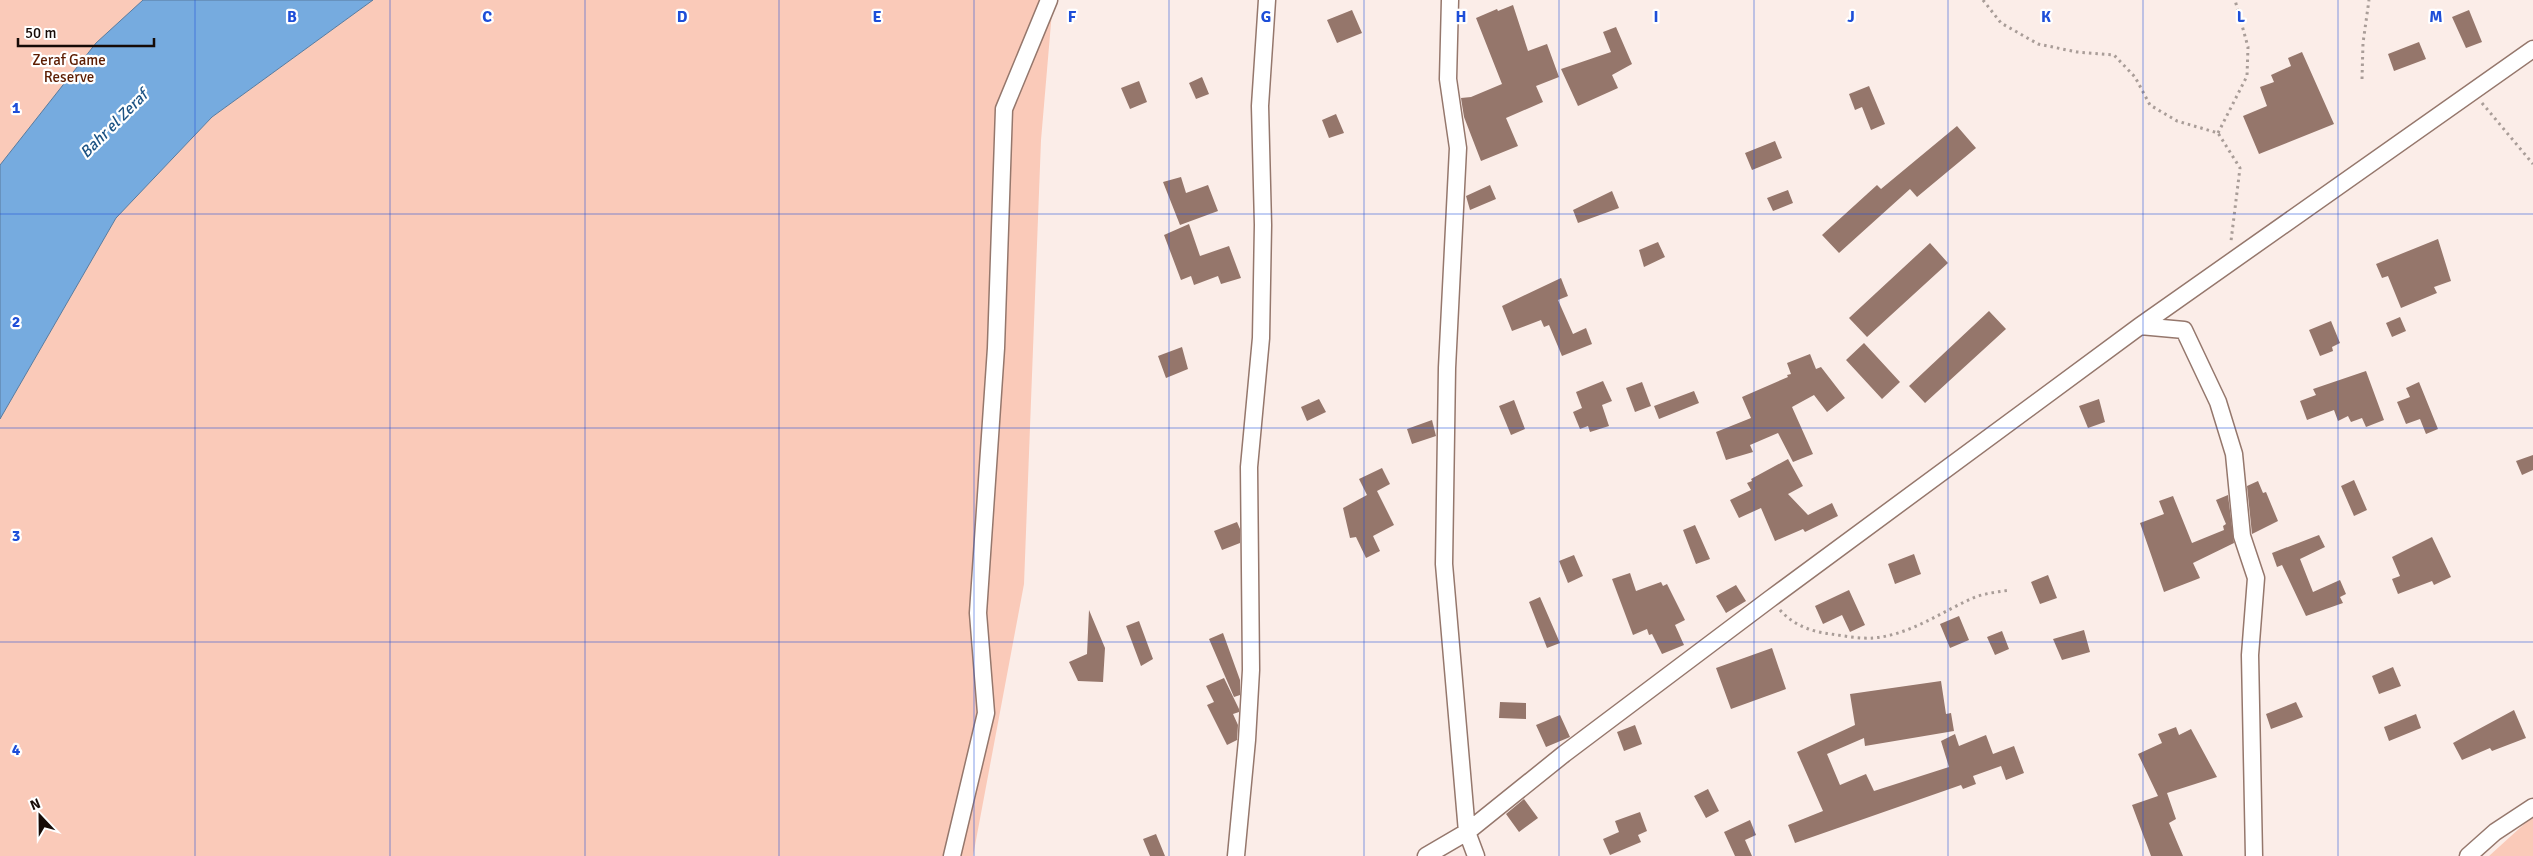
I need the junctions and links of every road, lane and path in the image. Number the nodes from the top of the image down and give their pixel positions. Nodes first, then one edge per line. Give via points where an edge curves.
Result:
1 (1049, 0) edge
2 (1267, 0) edge
3 (1450, 0) edge
4 (1983, 0) edge
5 (2235, 0) edge
6 (2369, 0) edge
7 (2533, 48) edge
8 (2362, 79) dead end
9 (2472, 90) junction
10 (2218, 133) junction
11 (2533, 164) edge
12 (2228, 264) junction
13 (2140, 326) junction
14 (2010, 590) dead end
15 (1770, 599) junction
16 (2533, 807) edge
17 (1467, 832) junction
18 (952, 856) edge
19 (1236, 856) edge
20 (1426, 856) edge
21 (1476, 856) edge
22 (2254, 856) edge
23 (2468, 856) edge

1 - 18 street via 1004,109 996,348 978,613 986,714
2 - 19 street via 1260,106 1261,338 1249,467 1251,670
3 - 17 street via 1448,79 1458,148 1447,368 1444,564
4 - 10 path via 2001,23 2038,44 2114,56 2135,77 2150,105 2177,121
5 - 10 path via 2248,47 2247,76
6 - 8 path
7 - 9 street
9 - 11 path
9 - 12 street
10 - 12 path via 2240,168
12 - 13 street
13 - 15 street
13 - 22 street via 2184,330 2218,402 2234,454 2242,536 2256,578 2250,655
14 - 15 path via 1973,598 1897,633 1872,638 1814,632 1786,617
15 - 17 street via 1564,754
16 - 23 street via 2495,832
17 - 20 street
17 - 21 street

